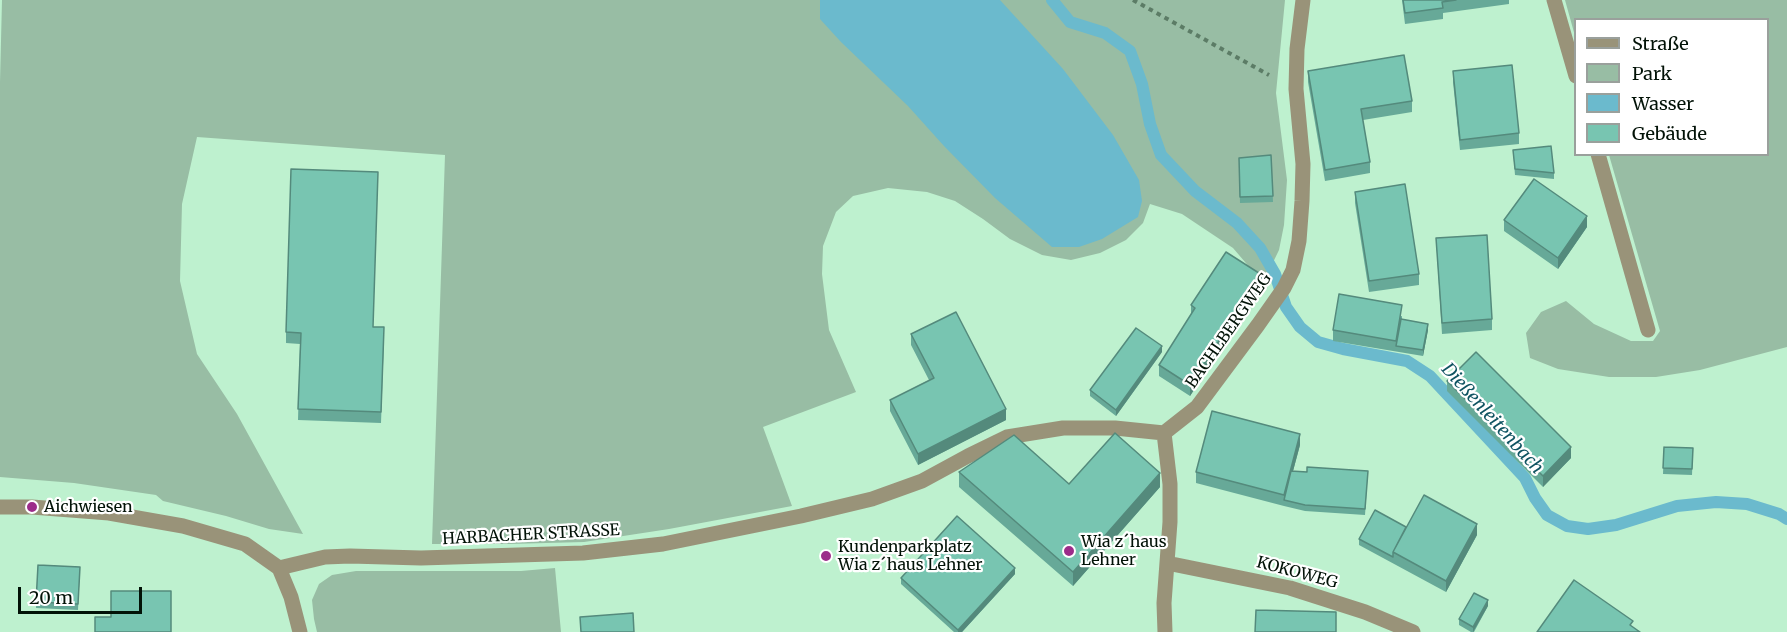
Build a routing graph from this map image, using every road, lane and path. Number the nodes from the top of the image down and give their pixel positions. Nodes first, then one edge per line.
1 (1133, 0) edge
2 (1303, 0) edge
3 (1554, 0) edge
4 (1236, 57) dead end
5 (1574, 71) edge
6 (1599, 156) edge
7 (1648, 330) dead end
8 (1164, 434) junction
9 (0, 507) edge
10 (1167, 563) junction
11 (279, 568) junction
12 (300, 632) edge
13 (1166, 632) edge
14 (1413, 632) edge

1 - 4 path
2 - 8 street, BACHLBERGWEG
3 - 5 street
6 - 7 street
8 - 10 street
8 - 11 street, HARBACHER STRASSE
9 - 11 street
10 - 13 street
10 - 14 street, KOKOWEG
11 - 12 street

